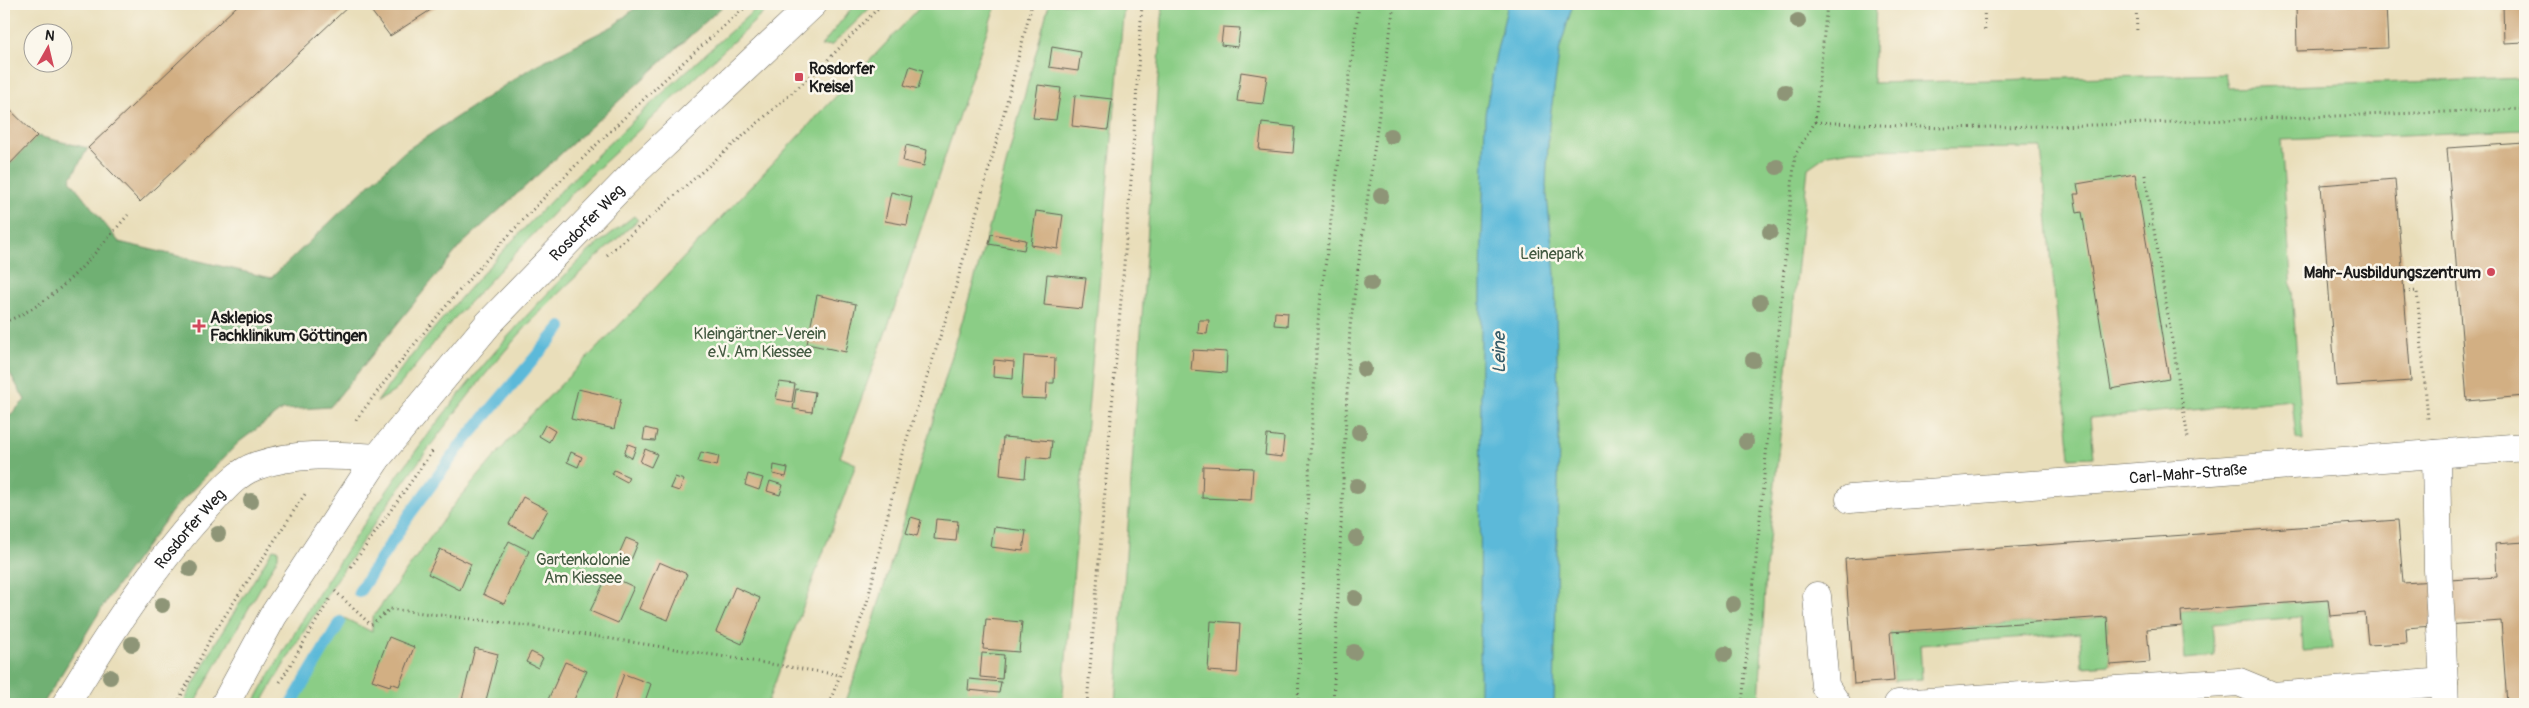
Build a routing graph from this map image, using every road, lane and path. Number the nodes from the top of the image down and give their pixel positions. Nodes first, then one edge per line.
1 (813, 4) edge
2 (882, 4) edge
3 (1032, 4) edge
4 (1142, 4) edge
5 (1359, 4) edge
6 (1394, 4) edge
7 (1826, 4) edge
8 (1984, 4) edge
9 (2136, 4) edge
10 (2137, 33) dead end
11 (1986, 34) dead end
12 (2525, 110) edge
13 (1815, 122) junction
14 (2145, 175) dead end
15 (128, 216) dead end
16 (2153, 225) junction
17 (2144, 226) dead end
18 (606, 256) dead end
19 (2404, 292) dead end
20 (4, 322) edge
21 (2170, 326) junction
22 (2160, 327) dead end
23 (437, 444) dead end
24 (2525, 447) edge
25 (2433, 454) junction
26 (377, 458) junction
27 (2194, 472) junction
28 (1850, 498) dead end
29 (346, 574) dead end
30 (340, 582) dead end
31 (335, 590) junction
32 (1817, 596) dead end
33 (840, 675) junction
34 (278, 687) dead end
35 (2444, 693) edge
36 (66, 704) edge
37 (224, 704) edge
38 (829, 704) edge
39 (1087, 704) edge
40 (1298, 704) edge
41 (1333, 704) edge
42 (1742, 704) edge
43 (1837, 704) edge
44 (1898, 704) edge

1 - 26 street, Rosdorfer Weg
2 - 18 path
3 - 33 path
4 - 39 path
5 - 40 path
6 - 41 path
7 - 13 path
8 - 11 path
9 - 10 path
12 - 13 path
13 - 42 path
14 - 16 path
15 - 20 path
16 - 17 path
16 - 21 path
19 - 25 path
21 - 22 path
21 - 27 path
23 - 29 path
24 - 25 street, Carl-Mahr-Straße
25 - 27 street, Carl-Mahr-Straße
25 - 35 street
26 - 36 street, Rosdorfer Weg
26 - 37 street, Rosdorfer Weg
27 - 28 street, Carl-Mahr-Straße
30 - 31 path
31 - 33 path
31 - 34 path
32 - 43 street
33 - 38 path
35 - 44 street

